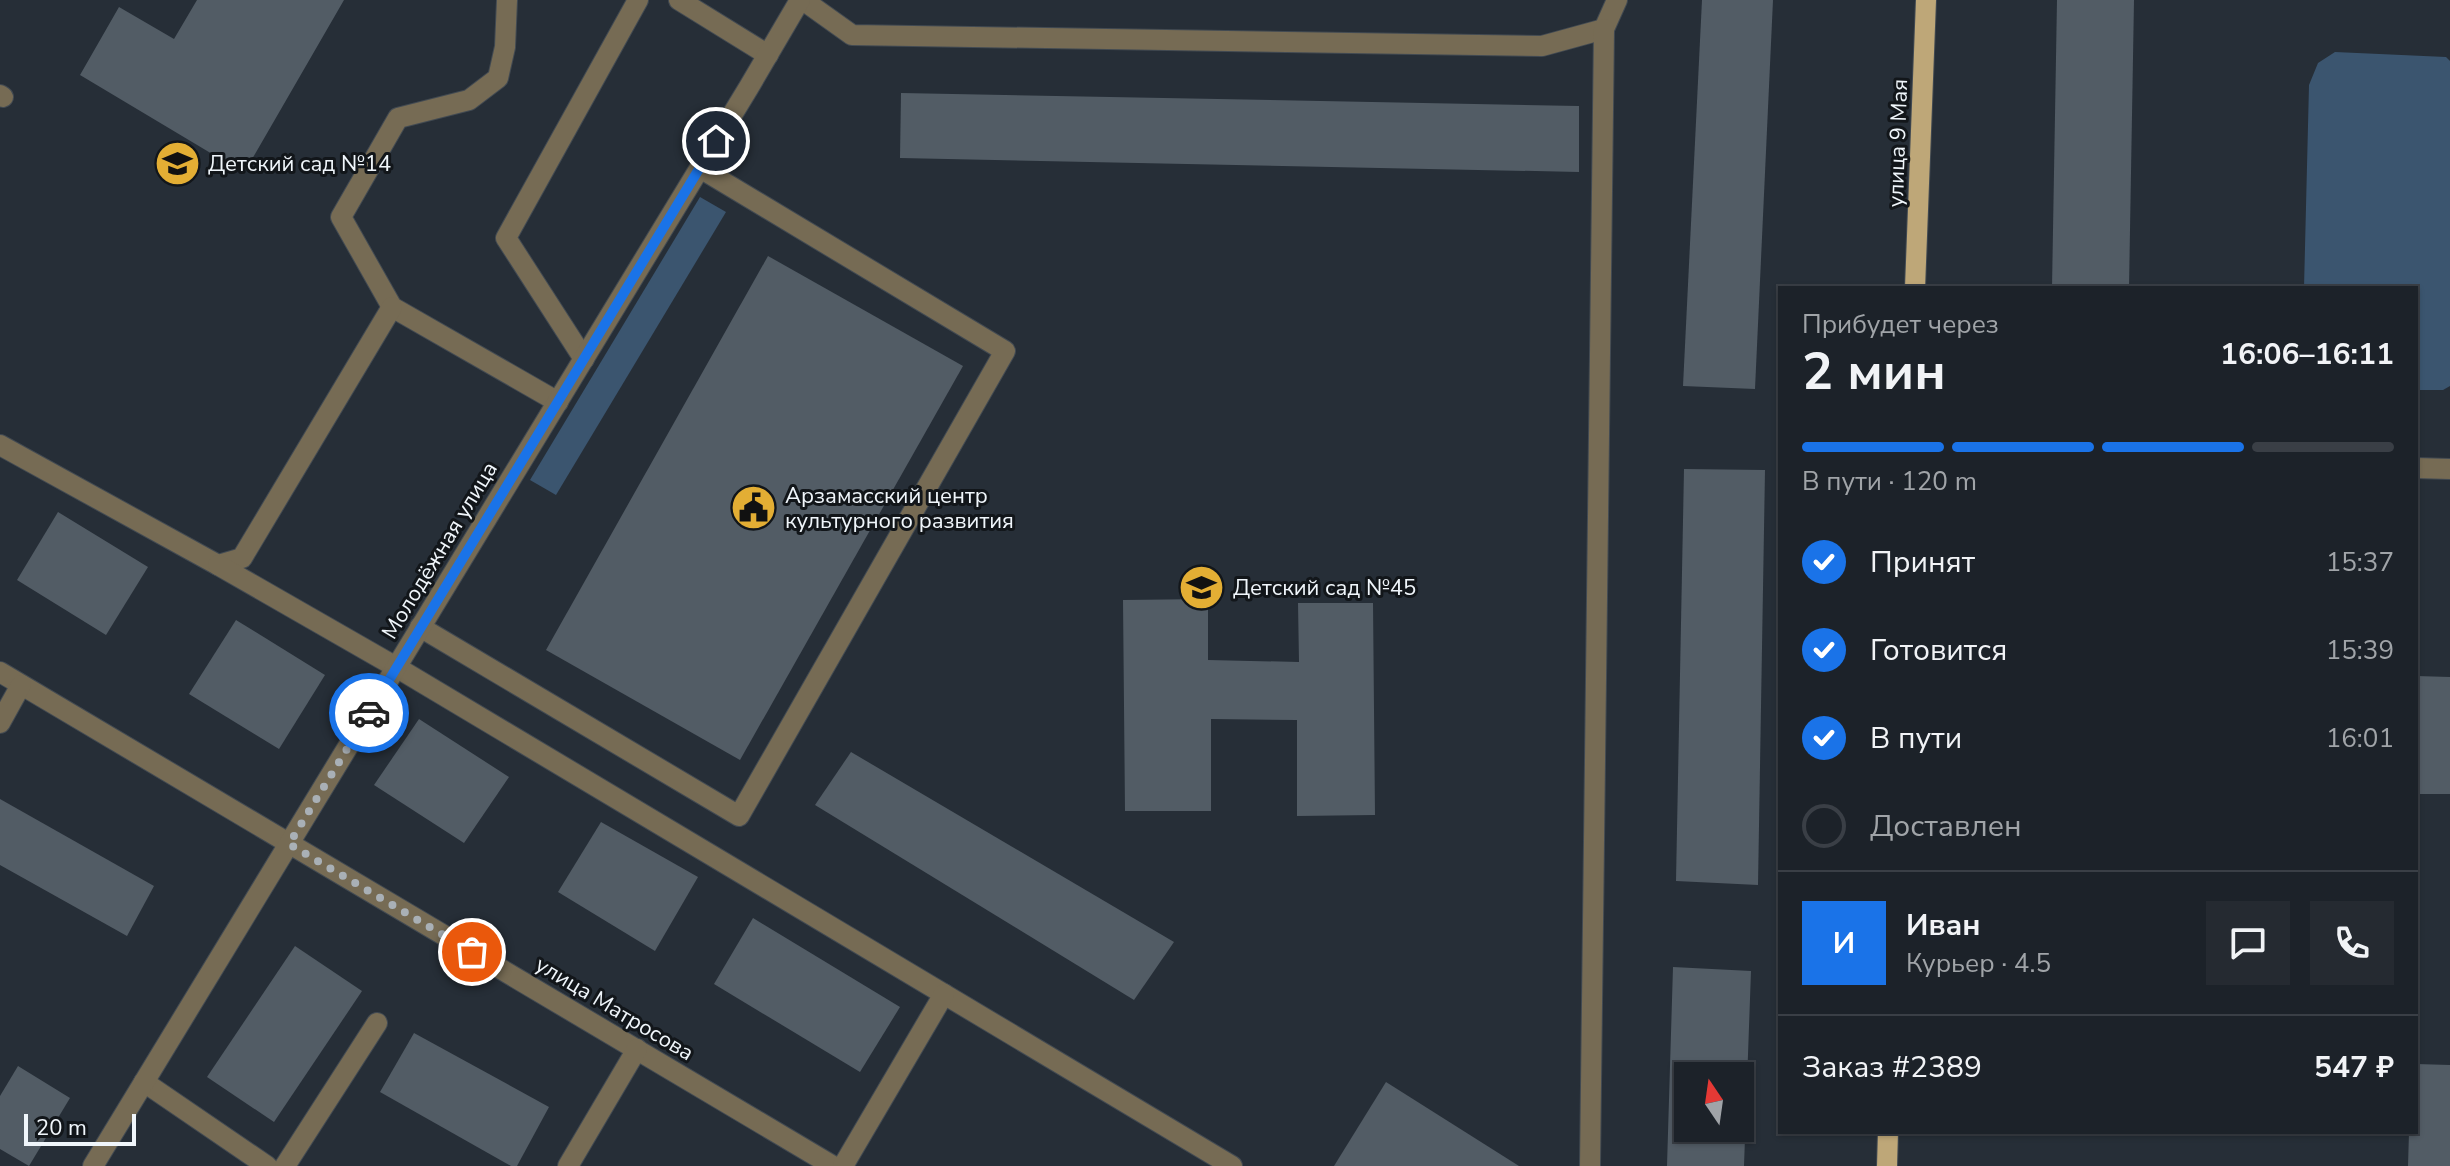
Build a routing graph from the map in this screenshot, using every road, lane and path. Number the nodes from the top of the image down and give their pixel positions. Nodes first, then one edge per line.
1 (507, 0) edge
2 (638, 0) edge
3 (679, 0) edge
4 (802, 0) edge
5 (1617, 0) edge
6 (1926, 0) edge
7 (1604, 29) junction
8 (768, 55) junction
9 (700, 168) junction
10 (1915, 286) edge
11 (392, 307) junction
12 (584, 359) junction
13 (558, 402) junction
14 (0, 445) edge
15 (2418, 468) edge
16 (2450, 469) edge
17 (218, 565) junction
18 (420, 627) junction
19 (396, 667) junction
20 (0, 672) edge
21 (21, 685) junction
22 (0, 723) edge
23 (289, 844) junction
24 (944, 994) junction
25 (377, 1023) dead end
26 (637, 1049) junction
27 (144, 1082) junction
28 (1888, 1134) edge
29 (93, 1166) edge
30 (267, 1166) edge
31 (285, 1166) edge
32 (568, 1166) edge
33 (833, 1166) edge
34 (843, 1166) edge
35 (1232, 1166) edge
36 (1590, 1166) edge
37 (1887, 1166) edge

1 - 11 street
2 - 12 street
3 - 8 street
4 - 7 street
4 - 8 street, Молодёжная улица
5 - 7 street
6 - 10 main road, улица 9 Мая
7 - 36 street
8 - 9 street, Молодёжная улица
9 - 12 street, Молодёжная улица
9 - 18 street
11 - 13 street
11 - 17 street
12 - 13 street, Молодёжная улица
13 - 18 street, Молодёжная улица
14 - 17 street
15 - 16 street
17 - 19 street
18 - 19 street, Молодёжная улица
19 - 23 street, Молодёжная улица
19 - 24 street
20 - 21 street, улица Матросова
21 - 22 street
21 - 23 street, улица Матросова
23 - 26 street, улица Матросова
23 - 27 street, Молодёжная улица
24 - 34 street
24 - 35 street
25 - 31 street
26 - 32 street
26 - 33 street, улица Матросова
27 - 29 street, Молодёжная улица
27 - 30 street
28 - 37 main road

